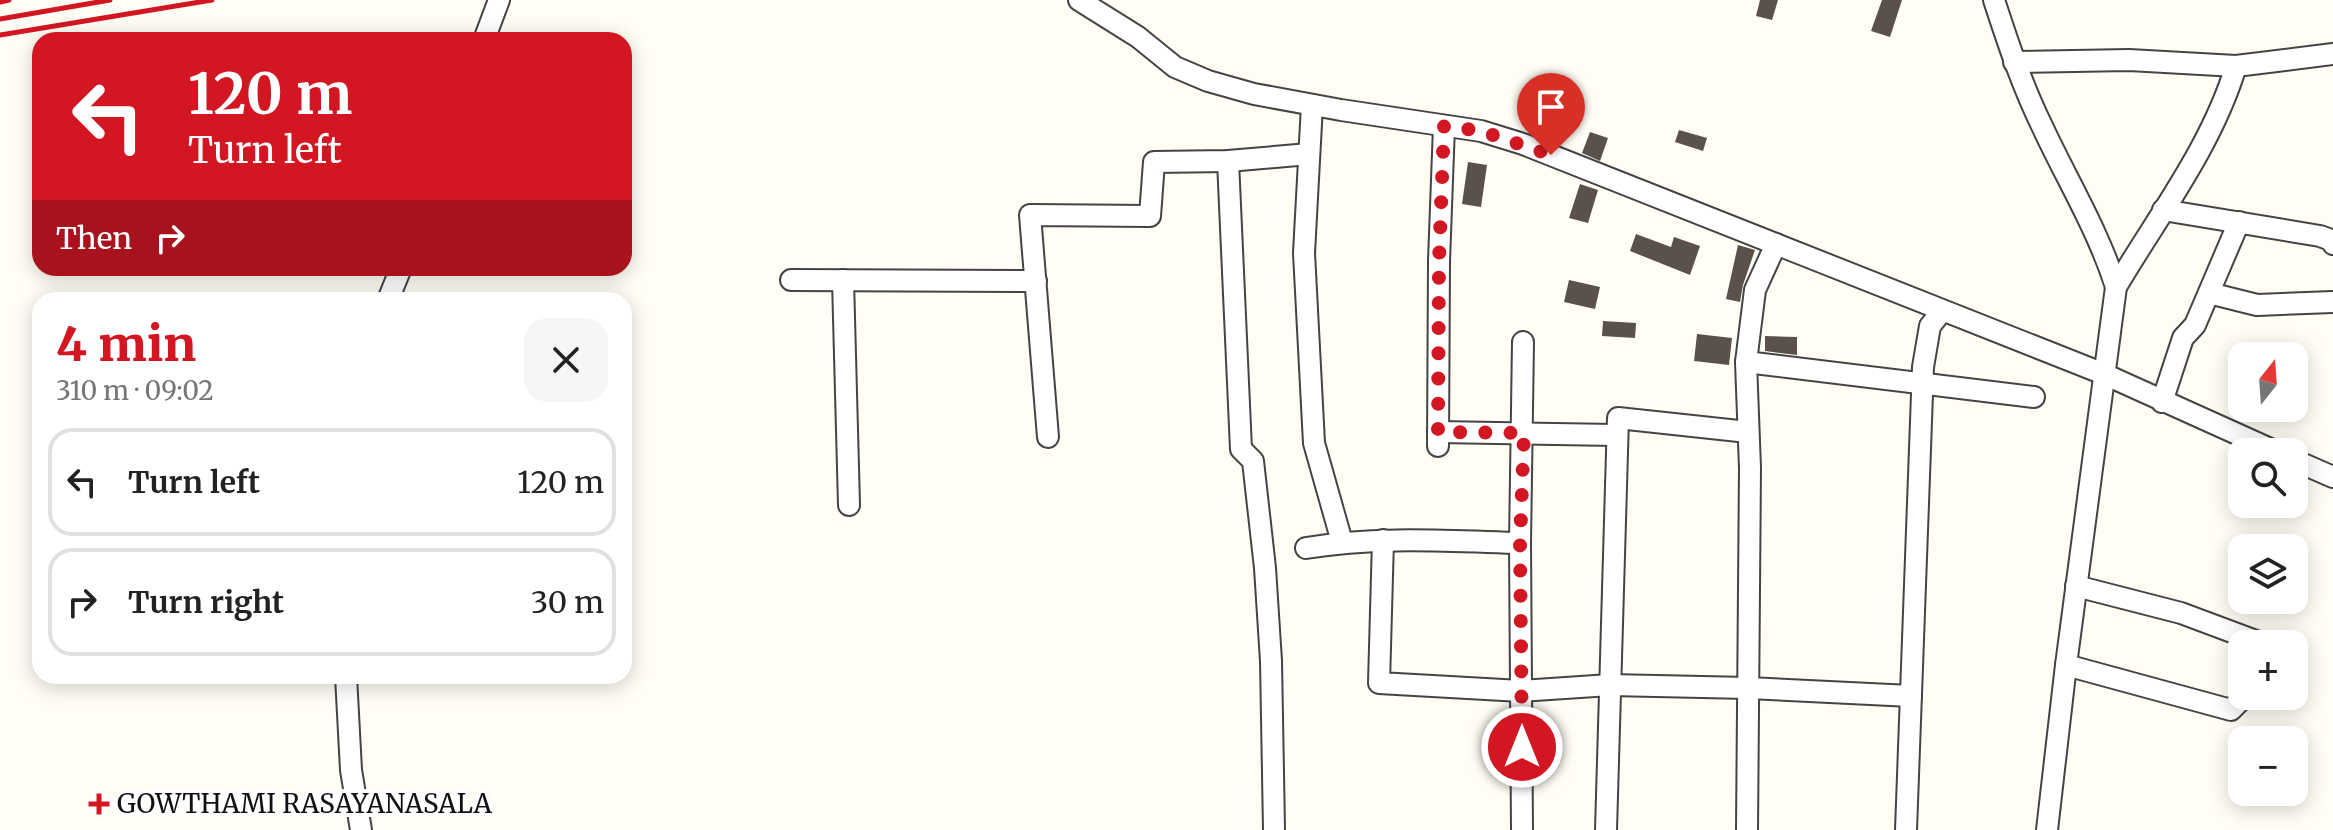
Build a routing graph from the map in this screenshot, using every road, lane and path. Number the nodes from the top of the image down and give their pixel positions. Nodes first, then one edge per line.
1 (499, 0) edge
2 (1079, 0) edge
3 (1994, 0) edge
4 (487, 32) edge
5 (2333, 54) edge
6 (2014, 62) junction
7 (2236, 66) junction
8 (1312, 105) junction
9 (1444, 126) junction
10 (1309, 154) junction
11 (1228, 161) junction
12 (2163, 210) junction
13 (2239, 222) junction
14 (1776, 244) junction
15 (2333, 244) edge
16 (791, 280) dead end
17 (843, 280) junction
18 (1036, 281) junction
19 (2116, 287) junction
20 (2209, 293) junction
21 (2333, 302) edge
22 (1942, 311) junction
23 (1523, 342) dead end
24 (1746, 362) junction
25 (2104, 374) junction
26 (1923, 383) junction
27 (2034, 397) dead end
28 (2162, 402) junction
29 (1748, 432) junction
30 (1524, 433) junction
31 (1616, 435) junction
32 (1048, 437) dead end
33 (2245, 438) edge
34 (2308, 466) edge
35 (2333, 477) edge
36 (849, 505) dead end
37 (1383, 540) junction
38 (1342, 542) junction
39 (1520, 543) junction
40 (1306, 548) dead end
41 (2076, 586) junction
42 (2228, 631) edge
43 (2066, 665) junction
44 (346, 684) edge
45 (1610, 685) junction
46 (1748, 688) junction
47 (1521, 691) junction
48 (1911, 696) junction
49 (2228, 709) edge
50 (361, 830) edge
51 (1274, 830) edge
52 (1522, 830) edge
53 (1606, 830) edge
54 (1747, 830) edge
55 (1906, 830) edge
56 (2047, 830) edge

1 - 4 street
2 - 8 street
3 - 6 street
5 - 7 street
6 - 7 street
6 - 19 street
7 - 12 street
8 - 9 street
8 - 10 street
9 - 14 street
9 - 30 street
10 - 11 street
10 - 38 street
11 - 18 street
11 - 51 street
12 - 13 street
12 - 19 street
13 - 15 street
13 - 20 street
14 - 22 street
14 - 24 street
16 - 17 street
17 - 18 street
17 - 36 street
18 - 32 street
19 - 25 street
20 - 21 street
20 - 28 street
22 - 25 street
22 - 26 street
23 - 30 street
24 - 26 street
24 - 29 street
25 - 28 street
25 - 41 street
26 - 27 street
26 - 48 street
28 - 33 street
29 - 31 street
29 - 46 street
30 - 31 street
30 - 39 street
31 - 45 street
34 - 35 street
37 - 38 street
37 - 39 street
37 - 47 street
38 - 40 street
39 - 47 street
41 - 42 street
41 - 43 street
43 - 49 street
43 - 56 street
44 - 50 street
45 - 46 street
45 - 47 street
45 - 53 street
46 - 48 street
46 - 54 street
47 - 52 street
48 - 55 street

